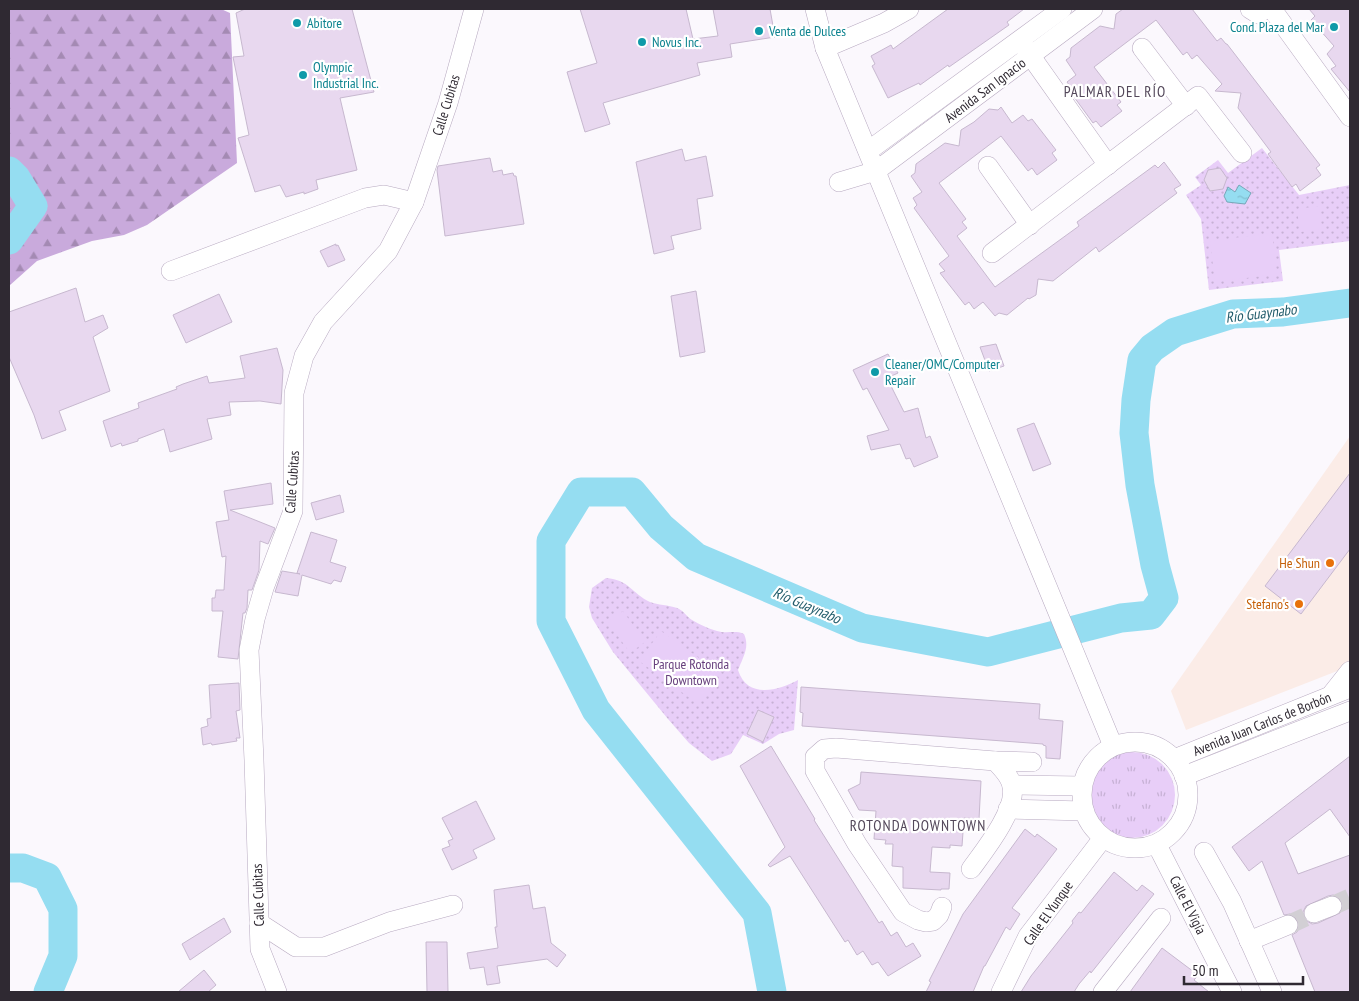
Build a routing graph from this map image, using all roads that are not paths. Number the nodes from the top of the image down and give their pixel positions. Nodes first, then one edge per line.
1 (474, 9) edge
2 (815, 9) edge
3 (909, 9) edge
4 (1062, 9) edge
5 (1093, 9) edge
6 (1250, 9) edge
7 (1265, 9) edge
8 (1272, 9) edge
9 (1019, 40) junction
10 (825, 48) junction
11 (1142, 48) dead end
12 (1030, 56) junction
13 (1186, 106) junction
14 (1350, 118) edge
15 (868, 151) junction
16 (1242, 153) dead end
17 (1108, 165) junction
18 (988, 166) dead end
19 (876, 170) junction
20 (839, 182) dead end
21 (414, 202) junction
22 (1030, 225) junction
23 (992, 253) dead end
24 (171, 271) dead end
25 (1350, 671) edge
26 (1350, 688) edge
27 (1330, 696) junction
28 (1350, 711) edge
29 (1113, 746) junction
30 (1174, 759) junction
31 (995, 761) junction
32 (1032, 762) dead end
33 (1184, 776) junction
34 (1011, 797) junction
35 (1082, 799) junction
36 (1103, 838) junction
37 (1157, 844) junction
38 (1204, 852) dead end
39 (971, 869) dead end
40 (454, 905) dead end
41 (942, 906) dead end
42 (1332, 906) tunnel mouth
43 (1314, 913) tunnel mouth
44 (1161, 918) dead end
45 (259, 923) junction
46 (1288, 925) tunnel mouth
47 (1249, 941) junction
48 (277, 992) edge
49 (1002, 992) edge
50 (1103, 992) edge
51 (1232, 992) edge
52 (1272, 992) edge

1 - 21 street, Calle Cubitas
2 - 10 street
3 - 10 street
4 - 9 street, Avenida San Ignacio
5 - 12 street, Avenida San Ignacio
6 - 7 street
8 - 14 street
9 - 12 street
9 - 15 street, Avenida San Ignacio
10 - 15 street
11 - 13 street
12 - 17 street
12 - 19 street, Avenida San Ignacio
13 - 16 street
13 - 17 street
15 - 19 street
17 - 22 street
18 - 22 street
19 - 20 street, Avenida San Ignacio
19 - 29 street
21 - 24 street
21 - 45 street, Calle Cubitas
22 - 23 street
25 - 27 street
26 - 27 street, Avenida Juan Carlos de Borbón
27 - 30 street, Avenida Juan Carlos de Borbón
28 - 33 street, Avenida Juan Carlos de Borbón
29 - 30 street
29 - 35 street
30 - 33 street
31 - 32 street
31 - 34 street
31 - 41 street
33 - 37 street
34 - 35 street
34 - 39 street
35 - 36 street
36 - 37 street
36 - 49 street, Calle El Yunque
37 - 51 street, Calle El Vigía
38 - 47 street
40 - 45 street
42 - 43 street
44 - 50 street
45 - 48 street, Calle Cubitas
46 - 47 street
47 - 52 street

